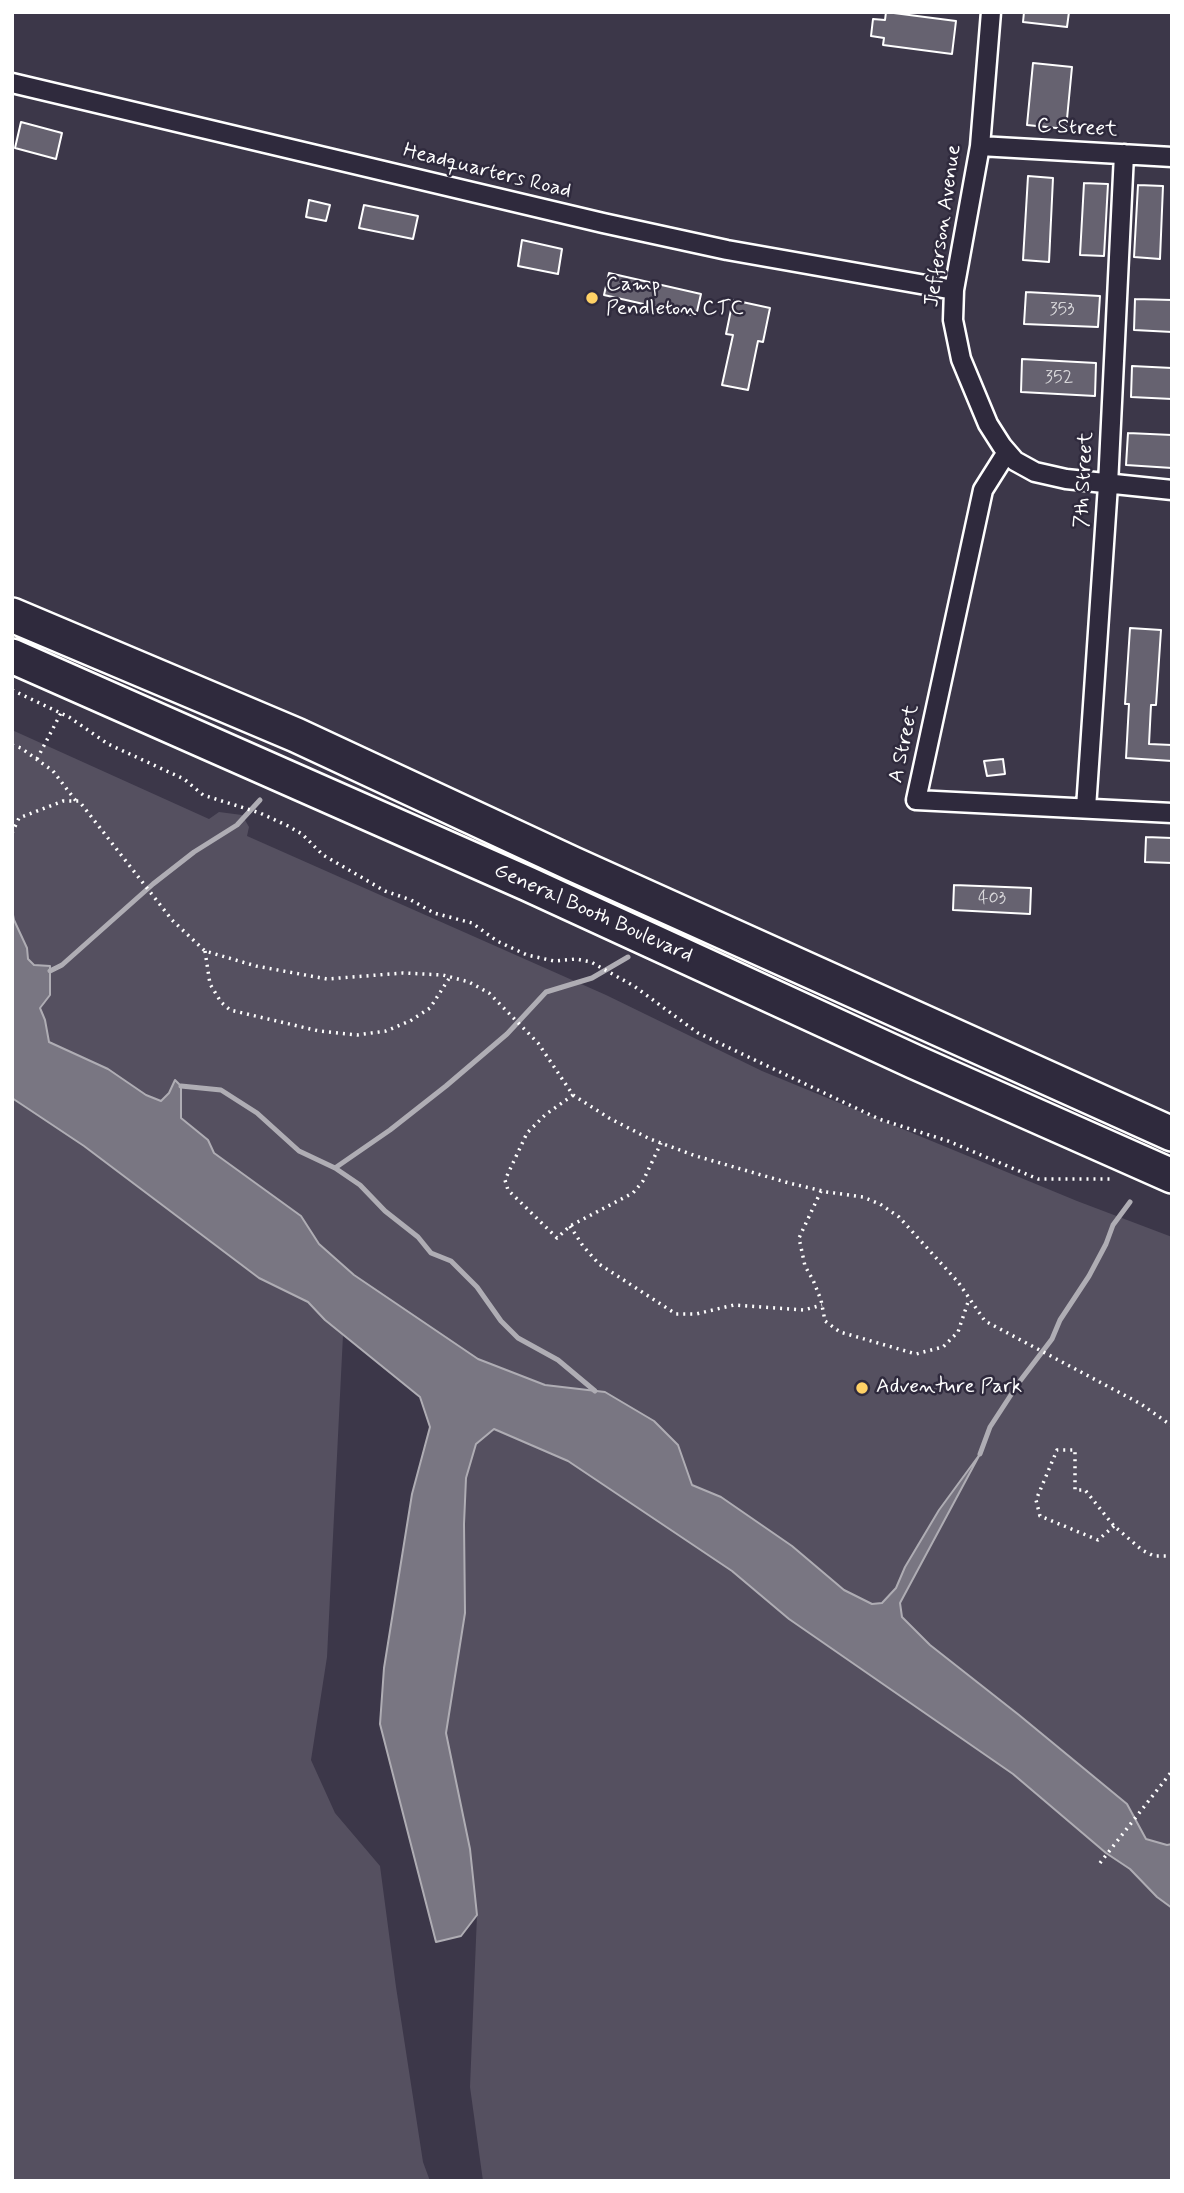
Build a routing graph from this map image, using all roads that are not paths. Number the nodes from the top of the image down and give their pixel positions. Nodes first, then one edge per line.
1 (991, 12) edge
2 (12, 83) edge
3 (980, 146) junction
4 (1124, 154) junction
5 (1172, 157) edge
6 (954, 290) junction
7 (1007, 452) junction
8 (1108, 485) junction
9 (1172, 490) edge
10 (12, 615) edge
11 (12, 656) edge
12 (1086, 808) junction
13 (1172, 813) edge
14 (1172, 1133) edge
15 (1172, 1176) edge

1 - 3 street, Jefferson Avenue
2 - 6 street, Headquarters Road
3 - 4 street, C Street
3 - 6 street, Jefferson Avenue
4 - 5 street, C Street
4 - 8 street, 7th Street
6 - 7 street, Jefferson Avenue
7 - 8 street, Jefferson Avenue
7 - 12 street, A Street
8 - 9 street, Jefferson Avenue
8 - 12 street, 7th Street
10 - 14 highway, General Booth Boulevard
11 - 15 highway, General Booth Boulevard
12 - 13 street, A Street

